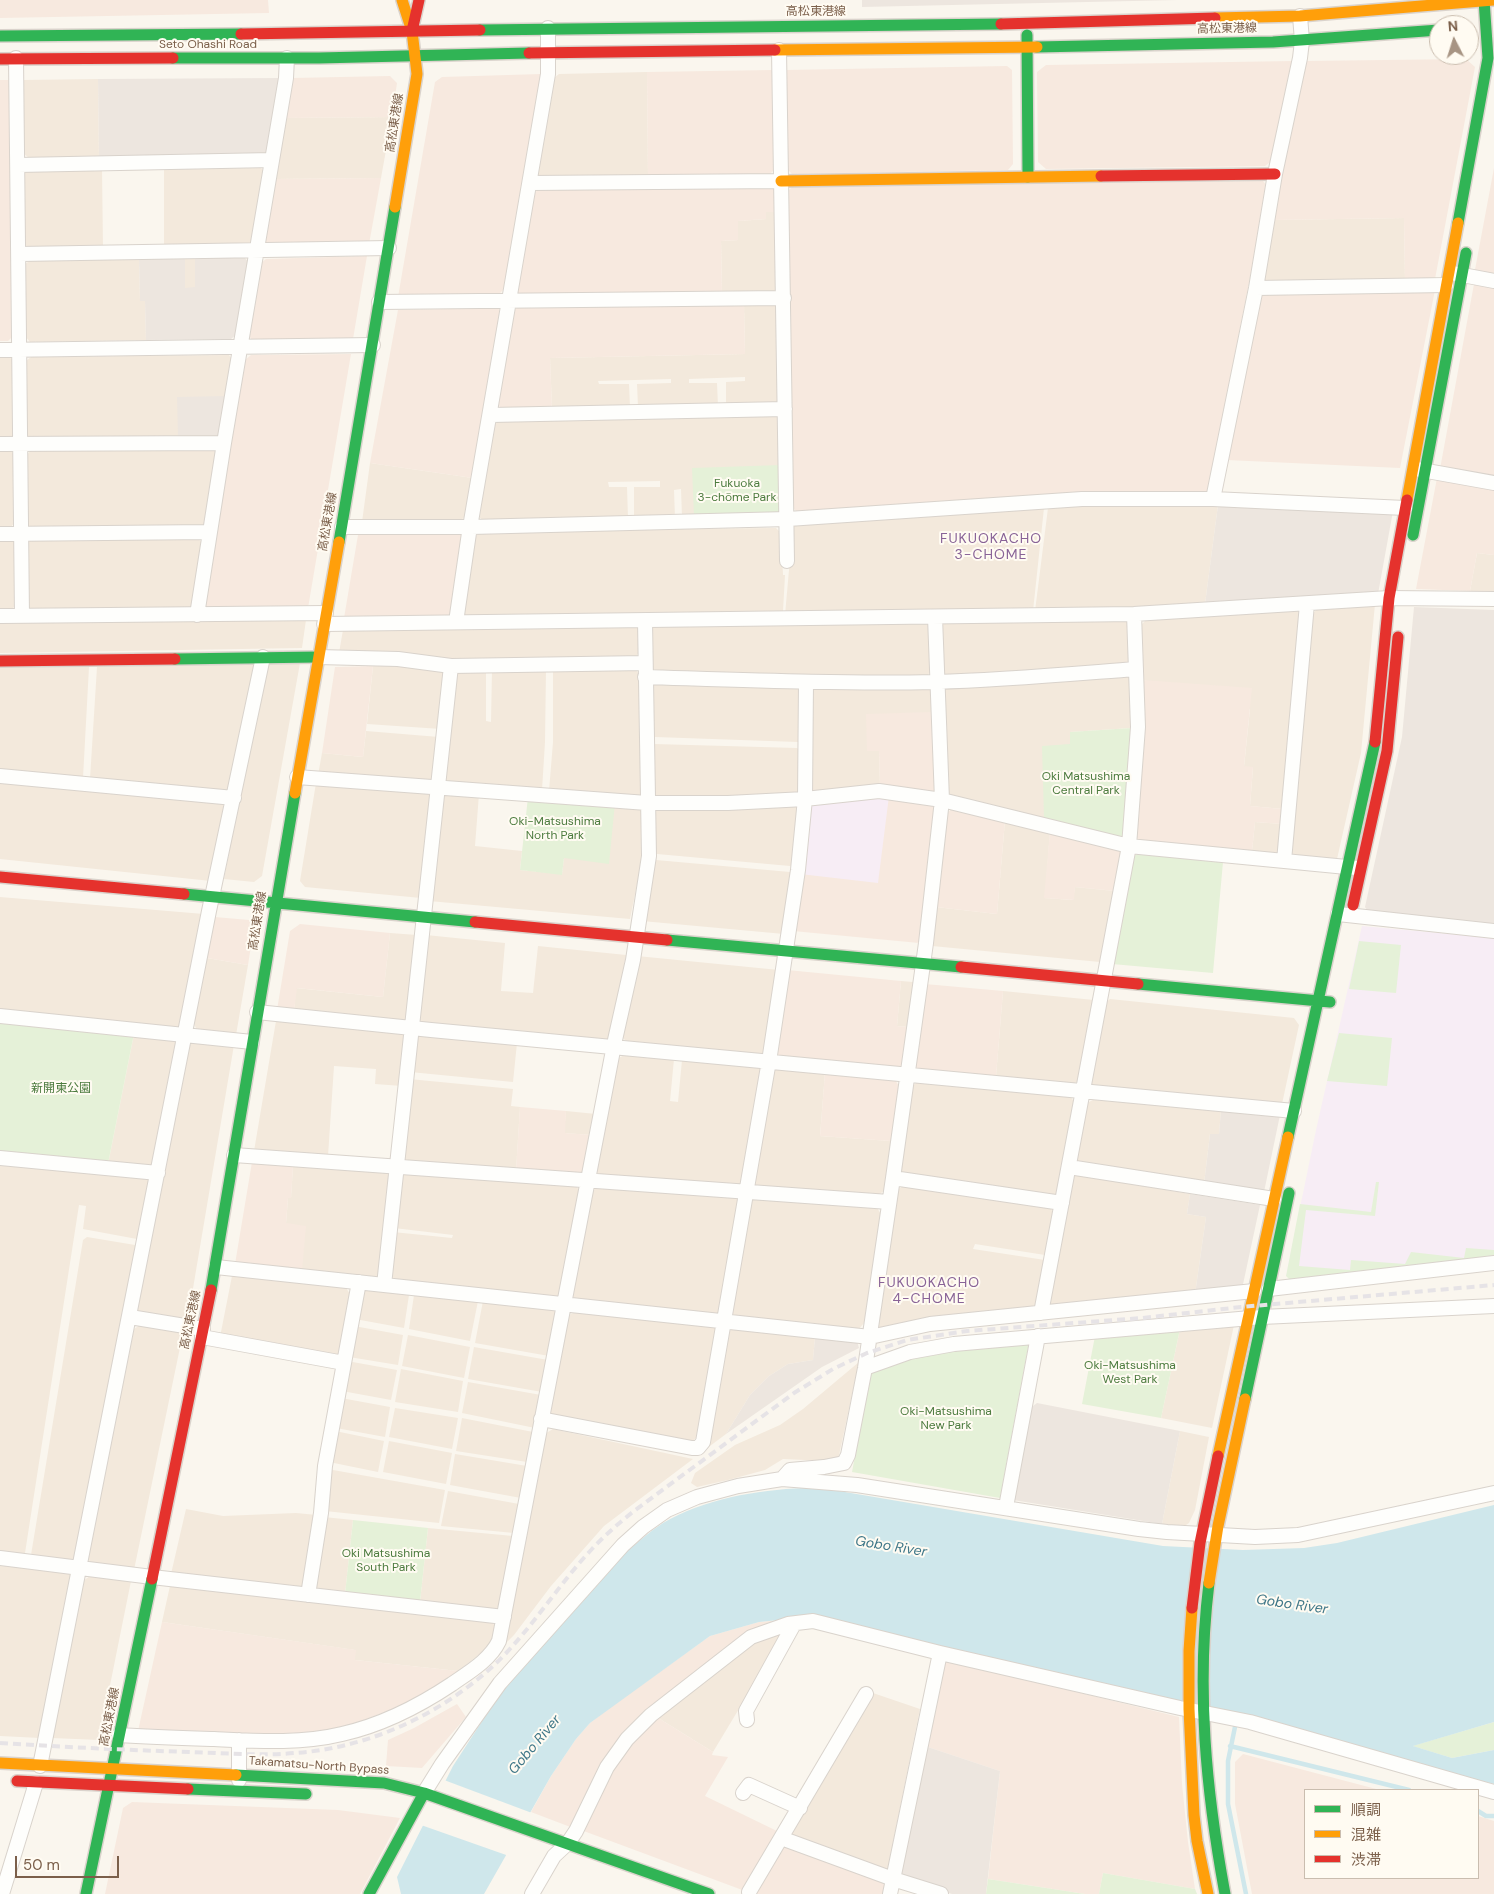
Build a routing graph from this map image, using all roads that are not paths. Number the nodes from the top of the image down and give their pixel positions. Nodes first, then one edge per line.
1 (402, 0) edge
2 (419, 0) edge
3 (1487, 0) edge
4 (1300, 16) junction
5 (1026, 24) junction
6 (1486, 25) edge
7 (548, 28) junction
8 (412, 31) junction
9 (1429, 31) edge
10 (0, 36) edge
11 (1302, 41) junction
12 (1027, 47) junction
13 (780, 50) junction
14 (549, 53) junction
15 (416, 57) junction
16 (16, 58) junction
17 (287, 58) junction
18 (0, 59) edge
19 (272, 160) junction
20 (18, 165) junction
21 (1275, 174) junction
22 (1028, 177) junction
23 (781, 181) junction
24 (530, 183) junction
25 (1469, 238) dead end
26 (389, 248) junction
27 (257, 251) junction
28 (19, 254) junction
29 (1452, 278) junction
30 (1494, 281) edge
31 (1256, 288) junction
32 (784, 298) junction
33 (510, 301) junction
34 (379, 302) junction
35 (373, 345) junction
36 (241, 347) junction
37 (0, 350) edge
38 (19, 350) junction
39 (785, 409) junction
40 (491, 415) junction
41 (224, 442) junction
42 (0, 444) edge
43 (20, 444) junction
44 (1419, 470) junction
45 (1494, 483) edge
46 (1213, 499) junction
47 (1405, 508) junction
48 (788, 519) junction
49 (342, 527) junction
50 (471, 527) junction
51 (210, 532) junction
52 (0, 534) edge
53 (21, 534) junction
54 (1411, 549) dead end
55 (787, 561) dead end
56 (1399, 597) junction
57 (1494, 599) edge
58 (1308, 604) junction
59 (1134, 614) junction
60 (198, 615) junction
61 (0, 616) edge
62 (22, 616) junction
63 (935, 617) junction
64 (325, 619) junction
65 (645, 621) junction
66 (456, 622) junction
67 (1399, 623) dead end
68 (263, 657) junction
69 (318, 657) junction
70 (0, 660) edge
71 (451, 666) junction
72 (1136, 669) junction
73 (645, 670) junction
74 (806, 682) junction
75 (937, 682) junction
76 (0, 776) edge
77 (297, 777) junction
78 (437, 788) junction
79 (234, 798) junction
80 (805, 799) junction
81 (942, 800) junction
82 (647, 803) junction
83 (1129, 846) junction
84 (1284, 861) junction
85 (1354, 867) junction
86 (0, 876) edge
87 (212, 898) junction
88 (275, 902) junction
89 (423, 918) junction
90 (1346, 918) junction
91 (1494, 931) edge
92 (636, 937) junction
93 (786, 950) junction
94 (924, 963) junction
95 (1104, 981) junction
96 (1327, 1002) junction
97 (257, 1012) junction
98 (0, 1016) edge
99 (412, 1028) junction
100 (185, 1034) junction
101 (252, 1042) junction
102 (614, 1048) junction
103 (768, 1062) junction
104 (908, 1075) junction
105 (1083, 1091) junction
106 (1294, 1111) junction
107 (234, 1155) junction
108 (0, 1158) edge
109 (396, 1167) junction
110 (1069, 1167) junction
111 (158, 1174) junction
112 (893, 1178) junction
113 (1292, 1178) dead end
114 (589, 1181) junction
115 (746, 1192) junction
116 (1274, 1199) junction
117 (889, 1202) junction
118 (1062, 1203) junction
119 (1494, 1263) edge
120 (216, 1266) junction
121 (359, 1282) junction
122 (384, 1285) junction
123 (1269, 1289) junction
124 (1254, 1291) junction
125 (565, 1304) junction
126 (1494, 1306) edge
127 (1041, 1313) junction
128 (130, 1317) junction
129 (1262, 1317) junction
130 (1248, 1318) junction
131 (723, 1322) junction
132 (202, 1333) junction
133 (1038, 1336) junction
134 (870, 1337) junction
135 (344, 1363) junction
136 (865, 1368) junction
137 (541, 1419) junction
138 (782, 1479) junction
139 (1494, 1492) edge
140 (1006, 1507) junction
141 (1200, 1539) junction
142 (1216, 1540) junction
143 (0, 1558) edge
144 (80, 1568) junction
145 (152, 1577) junction
146 (308, 1595) junction
147 (504, 1617) junction
148 (794, 1624) junction
149 (940, 1652) junction
150 (866, 1694) dead end
151 (1196, 1709) junction
152 (747, 1720) dead end
153 (120, 1735) junction
154 (239, 1740) junction
155 (0, 1763) edge
156 (40, 1766) junction
157 (113, 1769) junction
158 (239, 1774) junction
159 (8, 1781) dead end
160 (36, 1783) junction
161 (109, 1787) junction
162 (238, 1792) junction
163 (1494, 1792) edge
164 (318, 1794) dead end
165 (743, 1794) dead end
166 (430, 1795) junction
167 (402, 1802) dead end
168 (422, 1808) junction
169 (800, 1808) junction
170 (781, 1838) junction
171 (568, 1843) junction
172 (893, 1879) junction
173 (749, 1892) dead end
174 (2, 1894) edge
175 (86, 1894) edge
176 (369, 1894) edge
177 (532, 1894) edge
178 (709, 1894) edge
179 (890, 1894) edge
180 (940, 1894) edge
181 (1208, 1894) edge
182 (1225, 1894) edge

1 - 8 main road
2 - 8 main road
3 - 4 main road, 高松東港線
3 - 6 main road
4 - 5 main road, 高松東港線
4 - 11 street
5 - 7 main road, 高松東港線
5 - 12 main road
6 - 29 main road
7 - 8 main road, 高松東港線
7 - 14 street
8 - 10 main road
8 - 15 main road, 高松東港線
9 - 11 main road, 高松東港線
11 - 12 main road, 高松東港線
11 - 21 street
12 - 13 main road, 高松東港線
12 - 22 main road
13 - 14 main road, 高松東港線
13 - 23 street
14 - 15 main road, 高松東港線
14 - 24 street
15 - 17 main road, Seto Ohashi Road
15 - 26 main road, 高松東港線
16 - 17 main road, Seto Ohashi Road
16 - 18 main road, Seto Ohashi Road
16 - 20 street
17 - 19 street
19 - 20 street
19 - 27 street
20 - 28 street
21 - 22 main road
21 - 31 street
22 - 23 main road
23 - 24 street
23 - 32 street
24 - 33 street
25 - 29 main road
26 - 27 street
26 - 34 main road, 高松東港線
27 - 28 street
27 - 36 street
28 - 38 street
29 - 30 street
29 - 31 street
29 - 44 main road
29 - 44 main road
31 - 46 street
32 - 33 street
32 - 39 street
33 - 34 street
33 - 40 street
34 - 35 main road, 高松東港線
35 - 36 street
35 - 49 main road, 高松東港線
36 - 38 street
36 - 41 street
37 - 38 street
38 - 43 street
39 - 40 street
39 - 48 street
40 - 50 street
41 - 43 street
41 - 51 street
42 - 43 street
43 - 53 street
44 - 45 street
44 - 47 main road
44 - 54 main road
46 - 47 street
46 - 48 street
47 - 56 main road
48 - 50 street
48 - 55 street
49 - 50 street
49 - 64 main road, 高松東港線
50 - 66 street
51 - 53 street
51 - 60 street
52 - 53 street
53 - 62 street
56 - 57 street
56 - 58 street
56 - 85 main road
58 - 59 street
58 - 84 street
59 - 63 street
59 - 72 street
60 - 62 street
60 - 64 street
61 - 62 street
63 - 65 street
63 - 75 street
64 - 66 street
64 - 69 main road, 高松東港線
65 - 66 street
65 - 73 street
67 - 85 main road
68 - 69 main road
68 - 70 main road
68 - 79 street
69 - 71 street
69 - 77 main road, 高松東港線
71 - 73 street
71 - 78 street
72 - 75 street
72 - 83 street
73 - 74 street
73 - 82 street
74 - 75 street
74 - 80 street
75 - 81 street
76 - 79 street
77 - 78 street
77 - 88 main road, 高松東港線
78 - 82 street
78 - 89 street
79 - 87 street
80 - 81 street
80 - 82 street
80 - 93 street
81 - 83 street
81 - 94 street
82 - 92 street
83 - 84 street
83 - 95 street
84 - 85 street
85 - 90 main road
86 - 87 main road
87 - 88 main road
87 - 100 street
88 - 89 main road
88 - 97 main road, 高松東港線
89 - 92 main road
89 - 99 street
90 - 91 street
90 - 96 main road
92 - 93 main road
92 - 102 street
93 - 94 main road
93 - 103 street
94 - 95 main road
94 - 104 street
95 - 96 main road
95 - 105 street
96 - 106 main road
97 - 99 street
97 - 101 main road, 高松東港線
98 - 100 street
99 - 102 street
99 - 109 street
100 - 101 street
100 - 111 street
101 - 107 main road, 高松東港線
102 - 103 street
102 - 114 street
103 - 104 street
103 - 115 street
104 - 105 street
104 - 112 street
105 - 106 street
105 - 110 street
106 - 116 main road
107 - 109 street
107 - 120 main road, 高松東港線
108 - 111 street
109 - 114 street
109 - 122 street
110 - 116 street
110 - 118 street
111 - 128 street
112 - 117 street
112 - 118 street
113 - 123 main road
114 - 115 street
114 - 125 street
115 - 117 street
115 - 131 street
116 - 124 main road
117 - 134 street
118 - 127 street
119 - 123 street
120 - 121 street
120 - 132 main road, 高松東港線
121 - 122 street
121 - 135 street
122 - 125 street
123 - 129 main road
124 - 127 street
124 - 130 main road
125 - 131 street
125 - 137 street
126 - 129 street
127 - 134 street
128 - 132 street
128 - 144 street
129 - 130 street
129 - 142 main road
130 - 133 street
130 - 141 main road
131 - 134 street
131 - 137 street
132 - 135 street
132 - 145 main road, 高松東港線
133 - 136 street
133 - 140 street
134 - 136 street
135 - 146 street
136 - 138 street
137 - 147 street
138 - 140 street
138 - 166 street
139 - 142 street
140 - 141 street
141 - 142 street
141 - 151 main road
142 - 151 main road
143 - 144 street
144 - 145 street
144 - 156 street
145 - 146 street
145 - 153 main road, 高松東港線
146 - 147 street
147 - 154 street
148 - 149 street
148 - 152 street
148 - 171 street
149 - 151 street
149 - 172 street
150 - 169 street
151 - 163 street
151 - 181 main road
151 - 182 main road
153 - 154 street
153 - 157 main road, 高松東港線
154 - 158 street
155 - 156 main road, Takamatsu-North Bypass
156 - 157 main road, Takamatsu-North Bypass
157 - 158 main road, Takamatsu-North Bypass
157 - 161 main road, 高松東港線
158 - 162 street
158 - 166 main road, Takamatsu-North Bypass
159 - 160 main road
160 - 161 main road
160 - 174 street
161 - 162 main road
161 - 175 main road, 高松東港線
162 - 164 main road
165 - 169 street
166 - 168 main road
166 - 171 main road, Takamatsu-North Bypass
167 - 168 main road
168 - 176 main road
169 - 170 street
170 - 172 street
170 - 173 street
171 - 177 street
171 - 178 main road, Takamatsu-North Bypass
172 - 179 street
172 - 180 street

